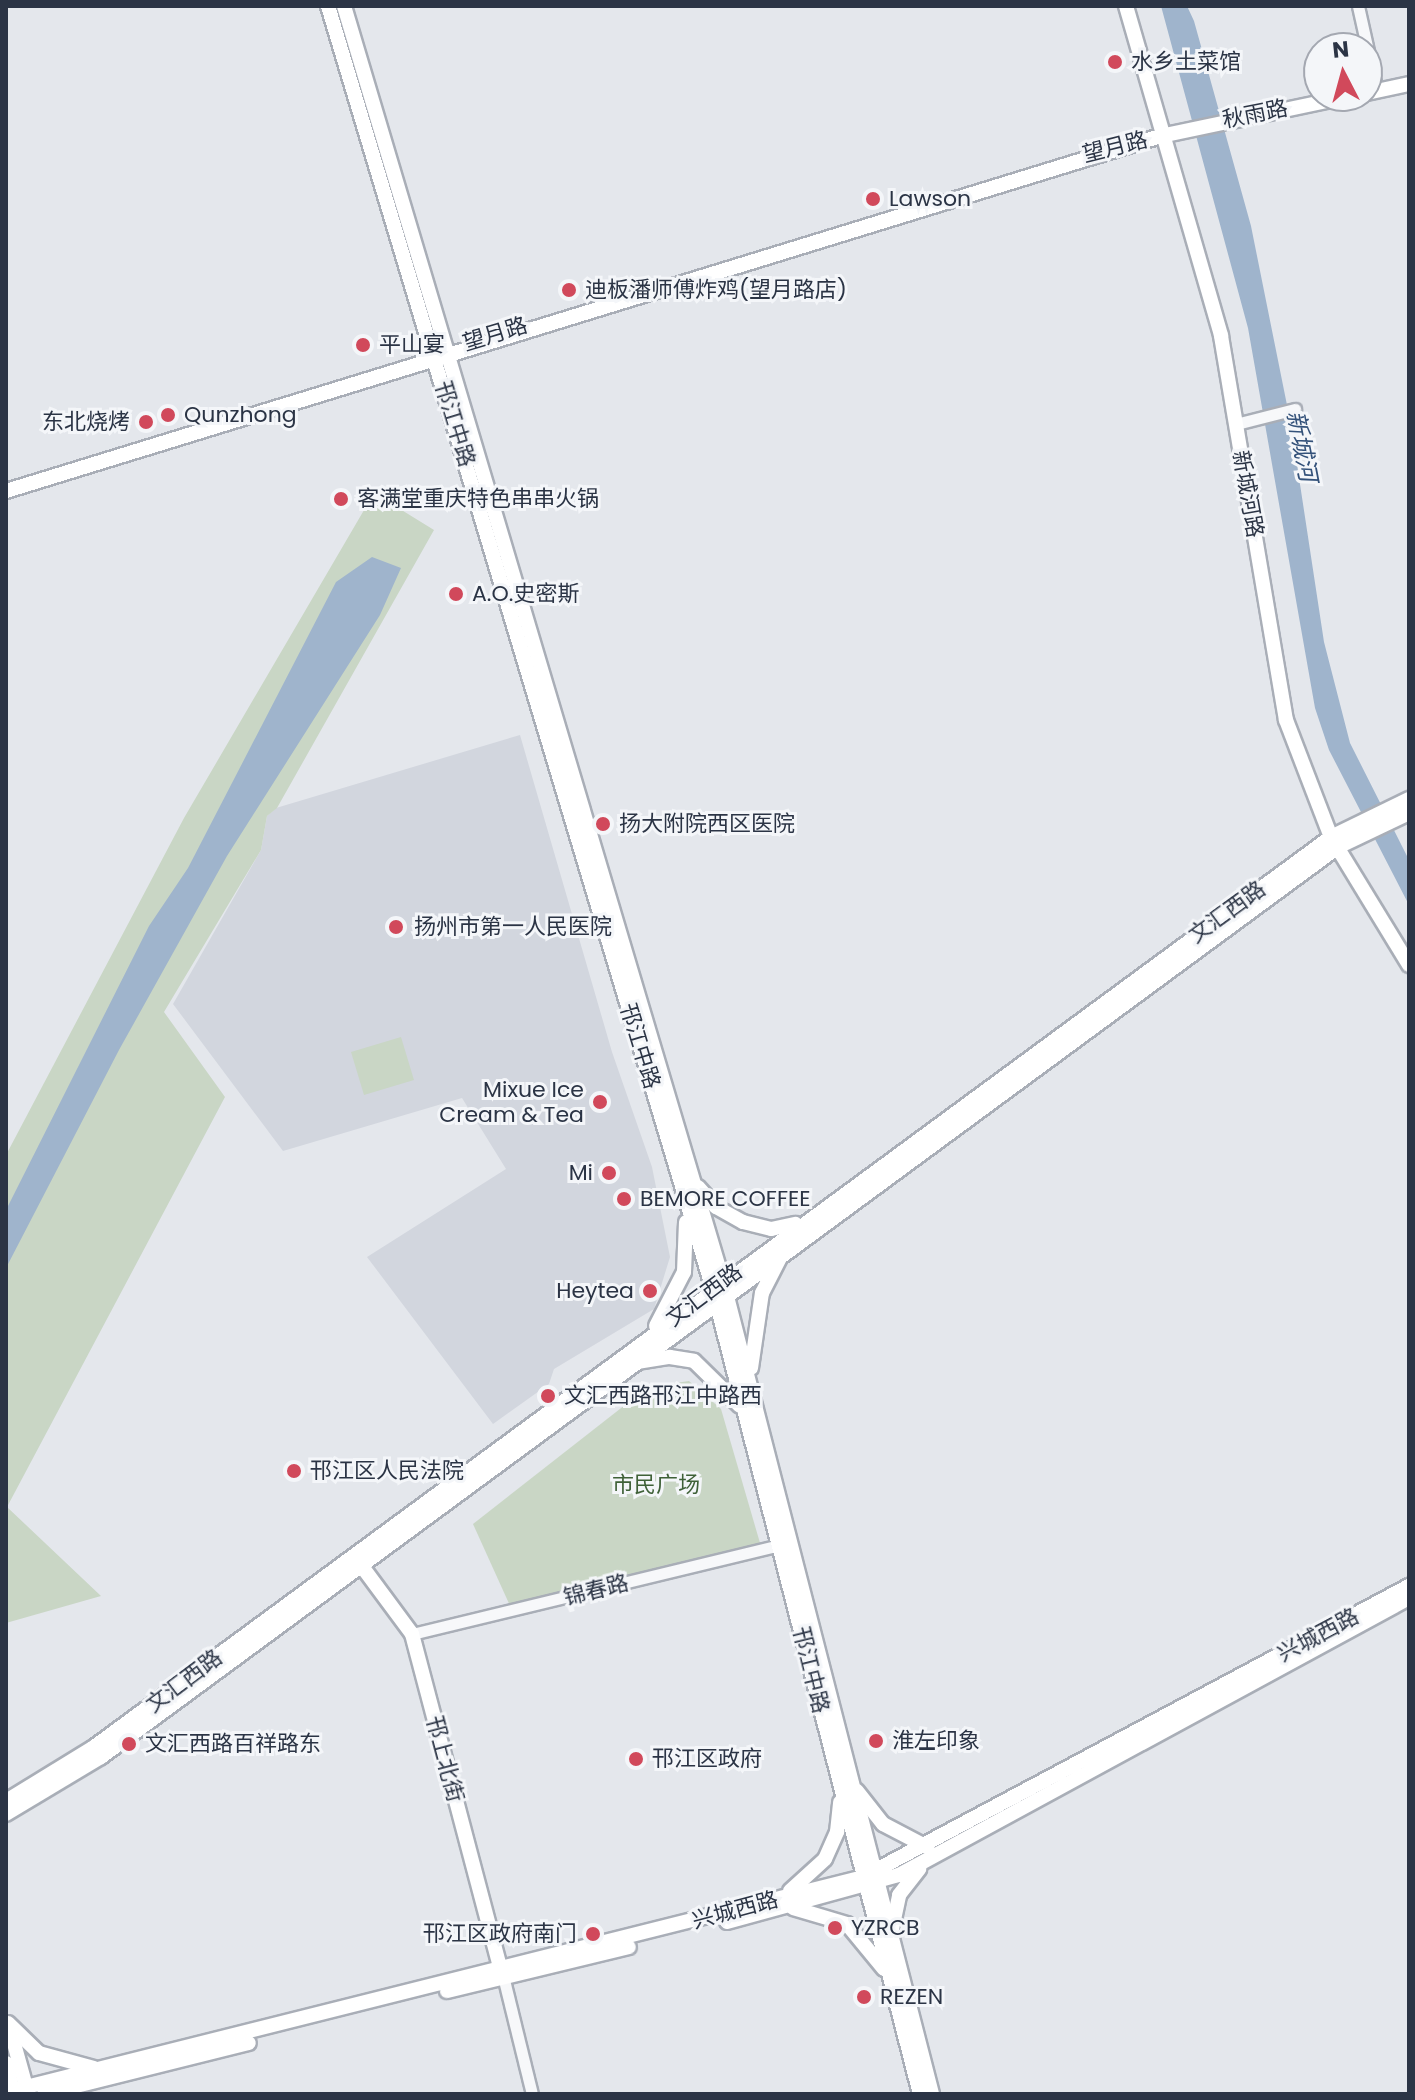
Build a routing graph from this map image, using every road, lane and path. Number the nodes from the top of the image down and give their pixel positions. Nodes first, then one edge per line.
1 (328, 6) edge
2 (344, 6) edge
3 (1126, 6) edge
4 (1358, 6) edge
5 (1362, 32) edge
6 (1409, 84) edge
7 (1383, 90) edge
8 (1303, 105) edge
9 (1161, 136) junction
10 (450, 352) junction
11 (435, 356) junction
12 (1295, 409) dead end
13 (1236, 424) junction
14 (6, 483) edge
15 (6, 491) edge
16 (1409, 799) edge
17 (1400, 813) edge
18 (1334, 842) junction
19 (1409, 965) edge
20 (688, 1186) junction
21 (803, 1222) junction
22 (783, 1252) junction
23 (719, 1291) junction
24 (650, 1335) junction
25 (633, 1363) junction
26 (749, 1380) junction
27 (744, 1411) junction
28 (780, 1545) junction
29 (357, 1560) junction
30 (1409, 1586) edge
31 (1409, 1598) edge
32 (412, 1634) junction
33 (847, 1787) junction
34 (14, 1792) edge
35 (9, 1811) edge
36 (928, 1852) junction
37 (871, 1880) junction
38 (781, 1903) junction
39 (891, 1933) junction
40 (502, 1974) junction
41 (890, 1977) junction
42 (7, 2020) edge
43 (6, 2063) edge
44 (102, 2069) junction
45 (93, 2082) junction
46 (17, 2092) edge
47 (44, 2094) edge
48 (76, 2094) edge
49 (532, 2094) edge
50 (920, 2094) edge
51 (932, 2094) edge

1 - 11 main road, 邗江中路
2 - 10 main road, 邗江中路
3 - 9 main road, 新城河路
4 - 5 street
6 - 7 main road
8 - 9 main road, 秋雨路
9 - 10 main road, 望月路
9 - 13 main road, 新城河路
10 - 11 main road, 望月路
10 - 20 main road, 邗江中路
11 - 14 main road, 望月路
11 - 15 main road, 望月路
11 - 20 main road, 邗江中路
12 - 13 street
13 - 18 main road, 新城河路
16 - 17 main road, 文汇西路
17 - 18 main road, 文汇西路
18 - 19 main road, 新城河路
18 - 21 main road, 文汇西路
18 - 22 main road, 文汇西路
20 - 21 main road
20 - 23 main road, 邗江中路
20 - 24 main road
21 - 23 main road, 文汇西路
22 - 23 main road, 文汇西路
22 - 26 main road
23 - 24 main road, 文汇西路
23 - 25 main road, 文汇西路
23 - 26 main road, 邗江中路
23 - 27 main road, 邗江中路
24 - 29 main road, 文汇西路
25 - 27 main road
25 - 29 main road, 文汇西路
26 - 33 main road, 邗江中路
27 - 28 main road, 邗江中路
28 - 32 street, 锦春路
28 - 33 main road, 邗江中路
29 - 32 main road, 邗上北街
29 - 34 main road, 文汇西路
29 - 35 main road, 文汇西路
30 - 36 main road, 兴城西路
31 - 36 main road, 兴城西路
32 - 40 main road, 邗上北街
33 - 36 main road
33 - 37 main road, 邗江中路
33 - 38 main road
34 - 35 main road, 文汇西路
36 - 37 main road, 兴城西路
36 - 39 main road
37 - 38 main road, 兴城西路
37 - 39 main road, 邗江中路
37 - 41 main road, 邗江中路
38 - 40 main road, 兴城西路
38 - 41 main road
39 - 51 main road, 邗江中路
40 - 44 main road, 兴城西路
40 - 45 main road, 兴城西路
40 - 49 street
41 - 50 main road, 邗江中路
42 - 44 main road
42 - 46 main road
43 - 46 main road
44 - 46 main road, 兴城西路
45 - 47 main road, 兴城西路
45 - 48 main road

